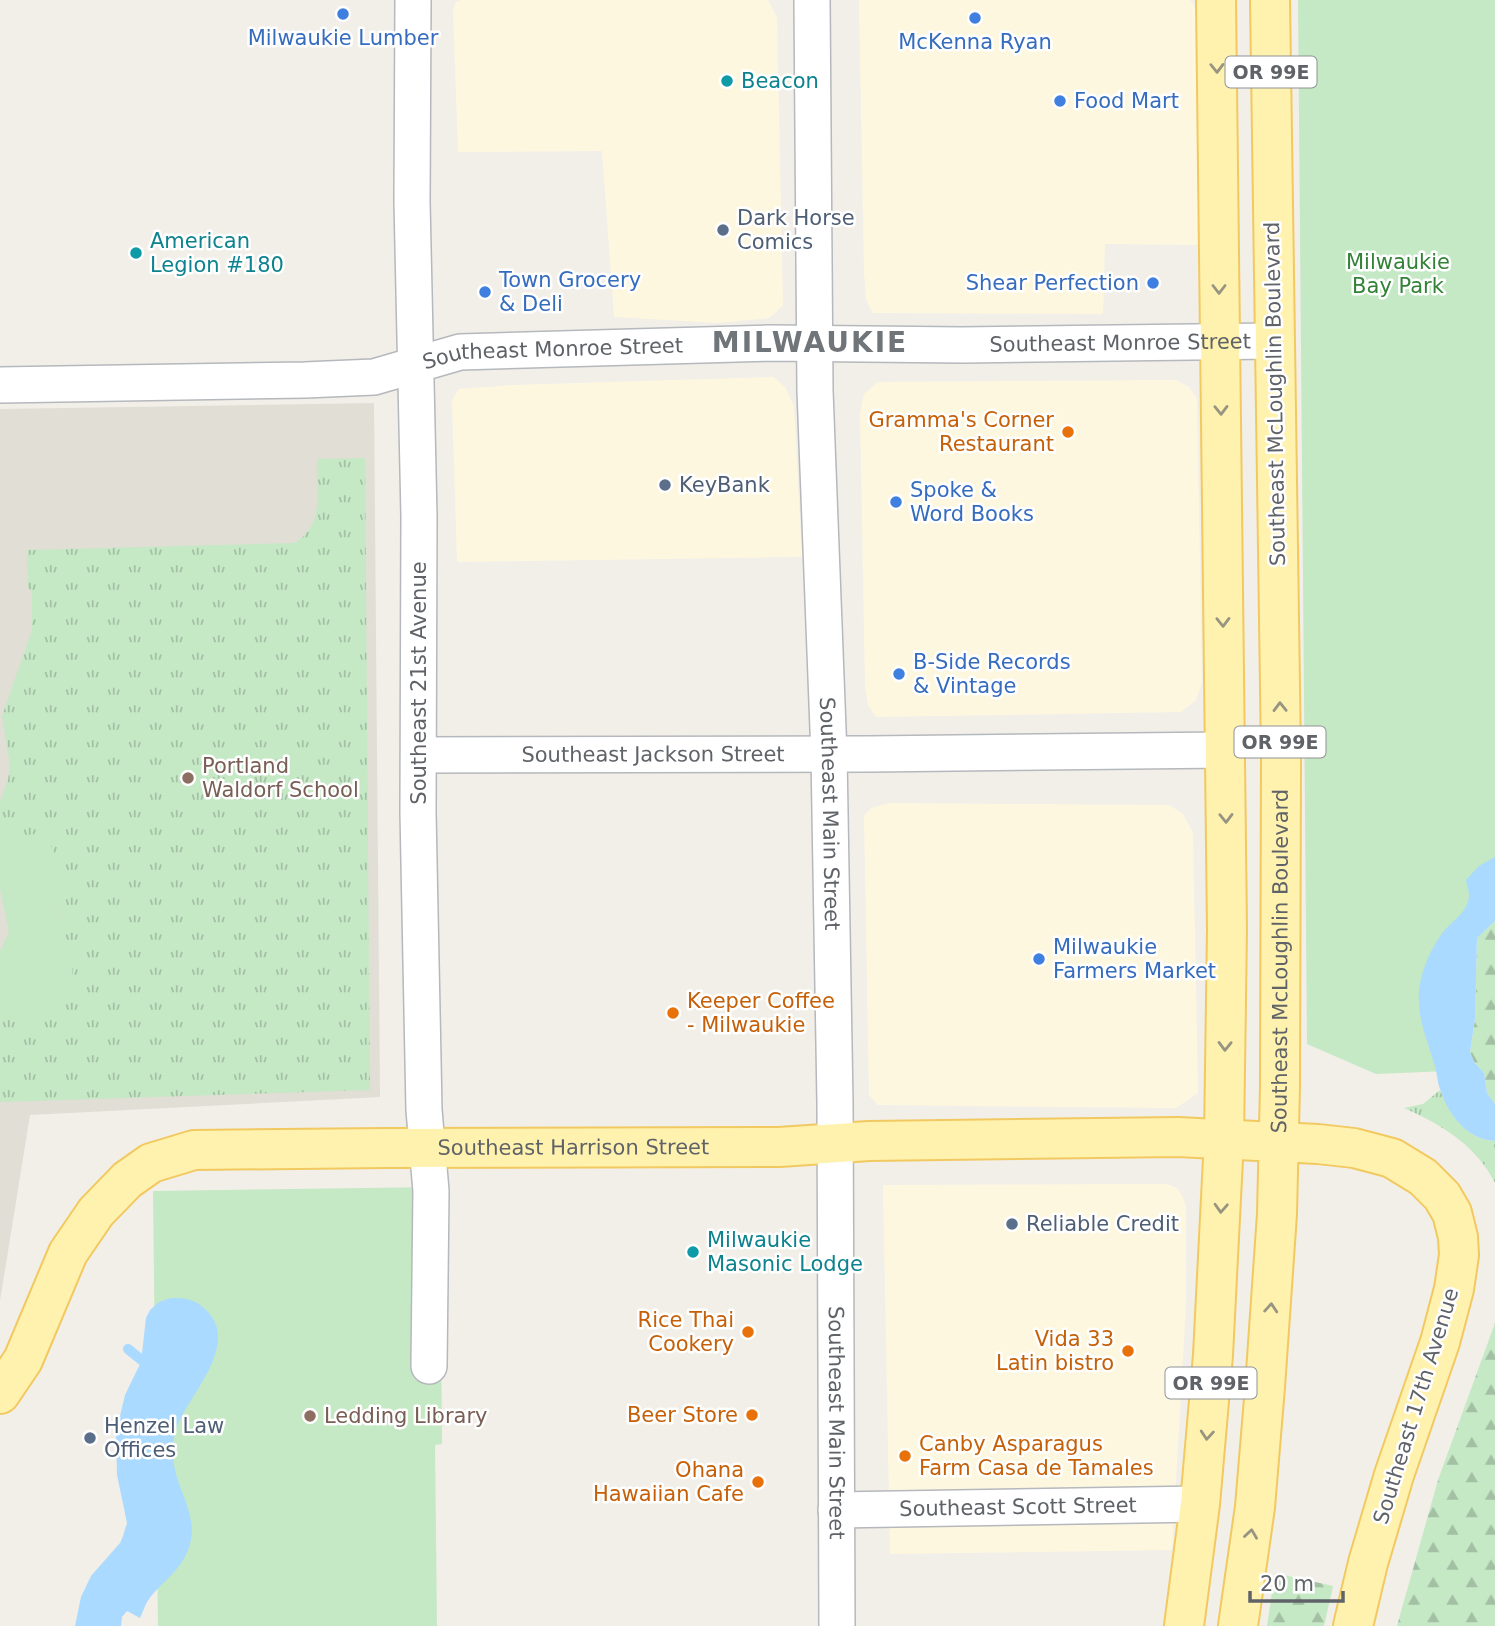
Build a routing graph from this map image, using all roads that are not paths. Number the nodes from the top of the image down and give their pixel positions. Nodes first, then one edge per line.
1 (413, 0) edge
2 (812, 0) edge
3 (1216, 0) edge
4 (1270, 0) edge
5 (1220, 341) junction
6 (1276, 341) junction
7 (815, 344) junction
8 (416, 365) junction
9 (0, 385) edge
10 (1225, 750) junction
11 (419, 755) junction
12 (829, 755) junction
13 (1224, 1139) junction
14 (1279, 1142) junction
15 (835, 1143) junction
16 (427, 1148) junction
17 (429, 1366) dead end
18 (0, 1394) edge
19 (1200, 1504) junction
20 (836, 1510) junction
21 (1354, 1625) edge
22 (837, 1626) edge
23 (1184, 1626) edge
24 (1238, 1626) edge

1 - 8 street, Southeast 21st Avenue
2 - 7 street, Southeast Main Street
3 -> 5 main road, OR 99E
4 - 6 main road, Southeast McLoughlin Boulevard / OR 99E
5 - 6 street, Southeast Monroe Street
5 - 7 street, Southeast Monroe Street
5 -> 10 main road, OR 99E
14 -> 6 main road, Southeast McLoughlin Boulevard / OR 99E
7 - 8 street, Southeast Monroe Street
7 - 12 street, Southeast Main Street
8 - 9 street, Southeast Monroe Street
8 - 11 street, Southeast 21st Avenue
10 - 12 street, Southeast Jackson Street
10 -> 13 main road, OR 99E
11 - 12 street, Southeast Jackson Street
11 - 16 street, Southeast 21st Avenue
12 - 15 street, Southeast Main Street
13 - 14 main road, Southeast Harrison Street
13 - 15 main road, Southeast Harrison Street
13 -> 19 main road, OR 99E
14 - 21 main road, Southeast 17th Avenue
24 -> 14 main road, Southeast McLoughlin Boulevard / OR 99E
15 - 16 main road, Southeast Harrison Street
15 - 20 street, Southeast Main Street
16 - 17 street, Southeast 21st Avenue
16 - 18 main road, Southeast Harrison Street
19 - 20 street, Southeast Scott Street
19 - 23 main road, OR 99E
20 - 22 street, Southeast Main Street

